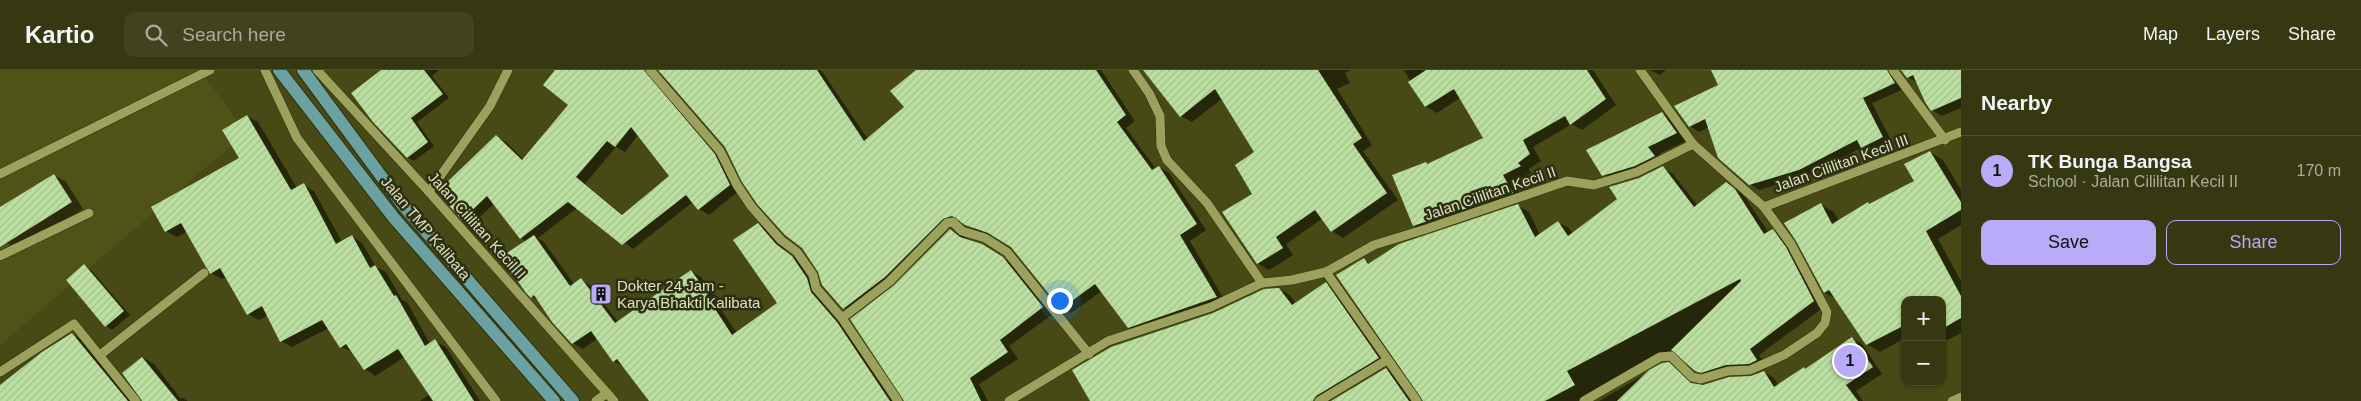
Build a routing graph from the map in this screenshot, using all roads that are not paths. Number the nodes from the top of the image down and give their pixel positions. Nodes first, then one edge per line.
1 (210, 70) edge
2 (265, 70) edge
3 (279, 70) edge
4 (303, 70) edge
5 (317, 70) edge
6 (508, 70) edge
7 (650, 70) edge
8 (1133, 70) edge
9 (1640, 70) edge
10 (1893, 70) edge
11 (1961, 132) edge
12 (1945, 140) junction
13 (1693, 144) junction
14 (0, 174) edge
15 (429, 192) junction
16 (1764, 207) junction
17 (89, 213) dead end
18 (0, 256) edge
19 (1326, 272) junction
20 (204, 273) dead end
21 (1262, 283) junction
22 (842, 318) junction
23 (1089, 354) junction
24 (100, 355) junction
25 (1387, 360) junction
26 (0, 372) edge
27 (606, 393) junction
28 (1961, 397) edge
29 (136, 401) edge
30 (496, 401) edge
31 (554, 401) edge
32 (573, 401) edge
33 (596, 401) edge
34 (614, 401) edge
35 (898, 401) edge
36 (1009, 401) edge
37 (1320, 401) edge
38 (1417, 401) edge
39 (1584, 401) edge
40 (1952, 401) edge

1 - 14 street
2 - 30 street
3 - 31 main road, Jalan TMP Kalibata
4 - 32 main road, Jalan TMP Kalibata
5 - 15 street, Jalan Cililitan Kecil II
6 - 15 street
7 - 22 street
8 - 21 street
9 - 13 street, Jalan Cililitan Kecil III
10 - 12 street
11 - 12 street, Jalan Cililitan Kecil III
12 - 16 street, Jalan Cililitan Kecil III
13 - 16 street, Jalan Cililitan Kecil III
13 - 19 street, Jalan Cililitan Kecil II
15 - 27 street, Jalan Cililitan Kecil II
16 - 39 street
17 - 18 street
19 - 21 street, Jalan Cililitan Kecil II
19 - 25 street
20 - 24 street
21 - 23 street, Jalan Cililitan Kecil II
22 - 23 street
22 - 35 street
23 - 36 street, Jalan Cililitan Kecil II
24 - 26 street
24 - 29 street
25 - 37 street
25 - 38 street
27 - 33 street
27 - 34 street, Jalan Cililitan Kecil II
28 - 40 street

